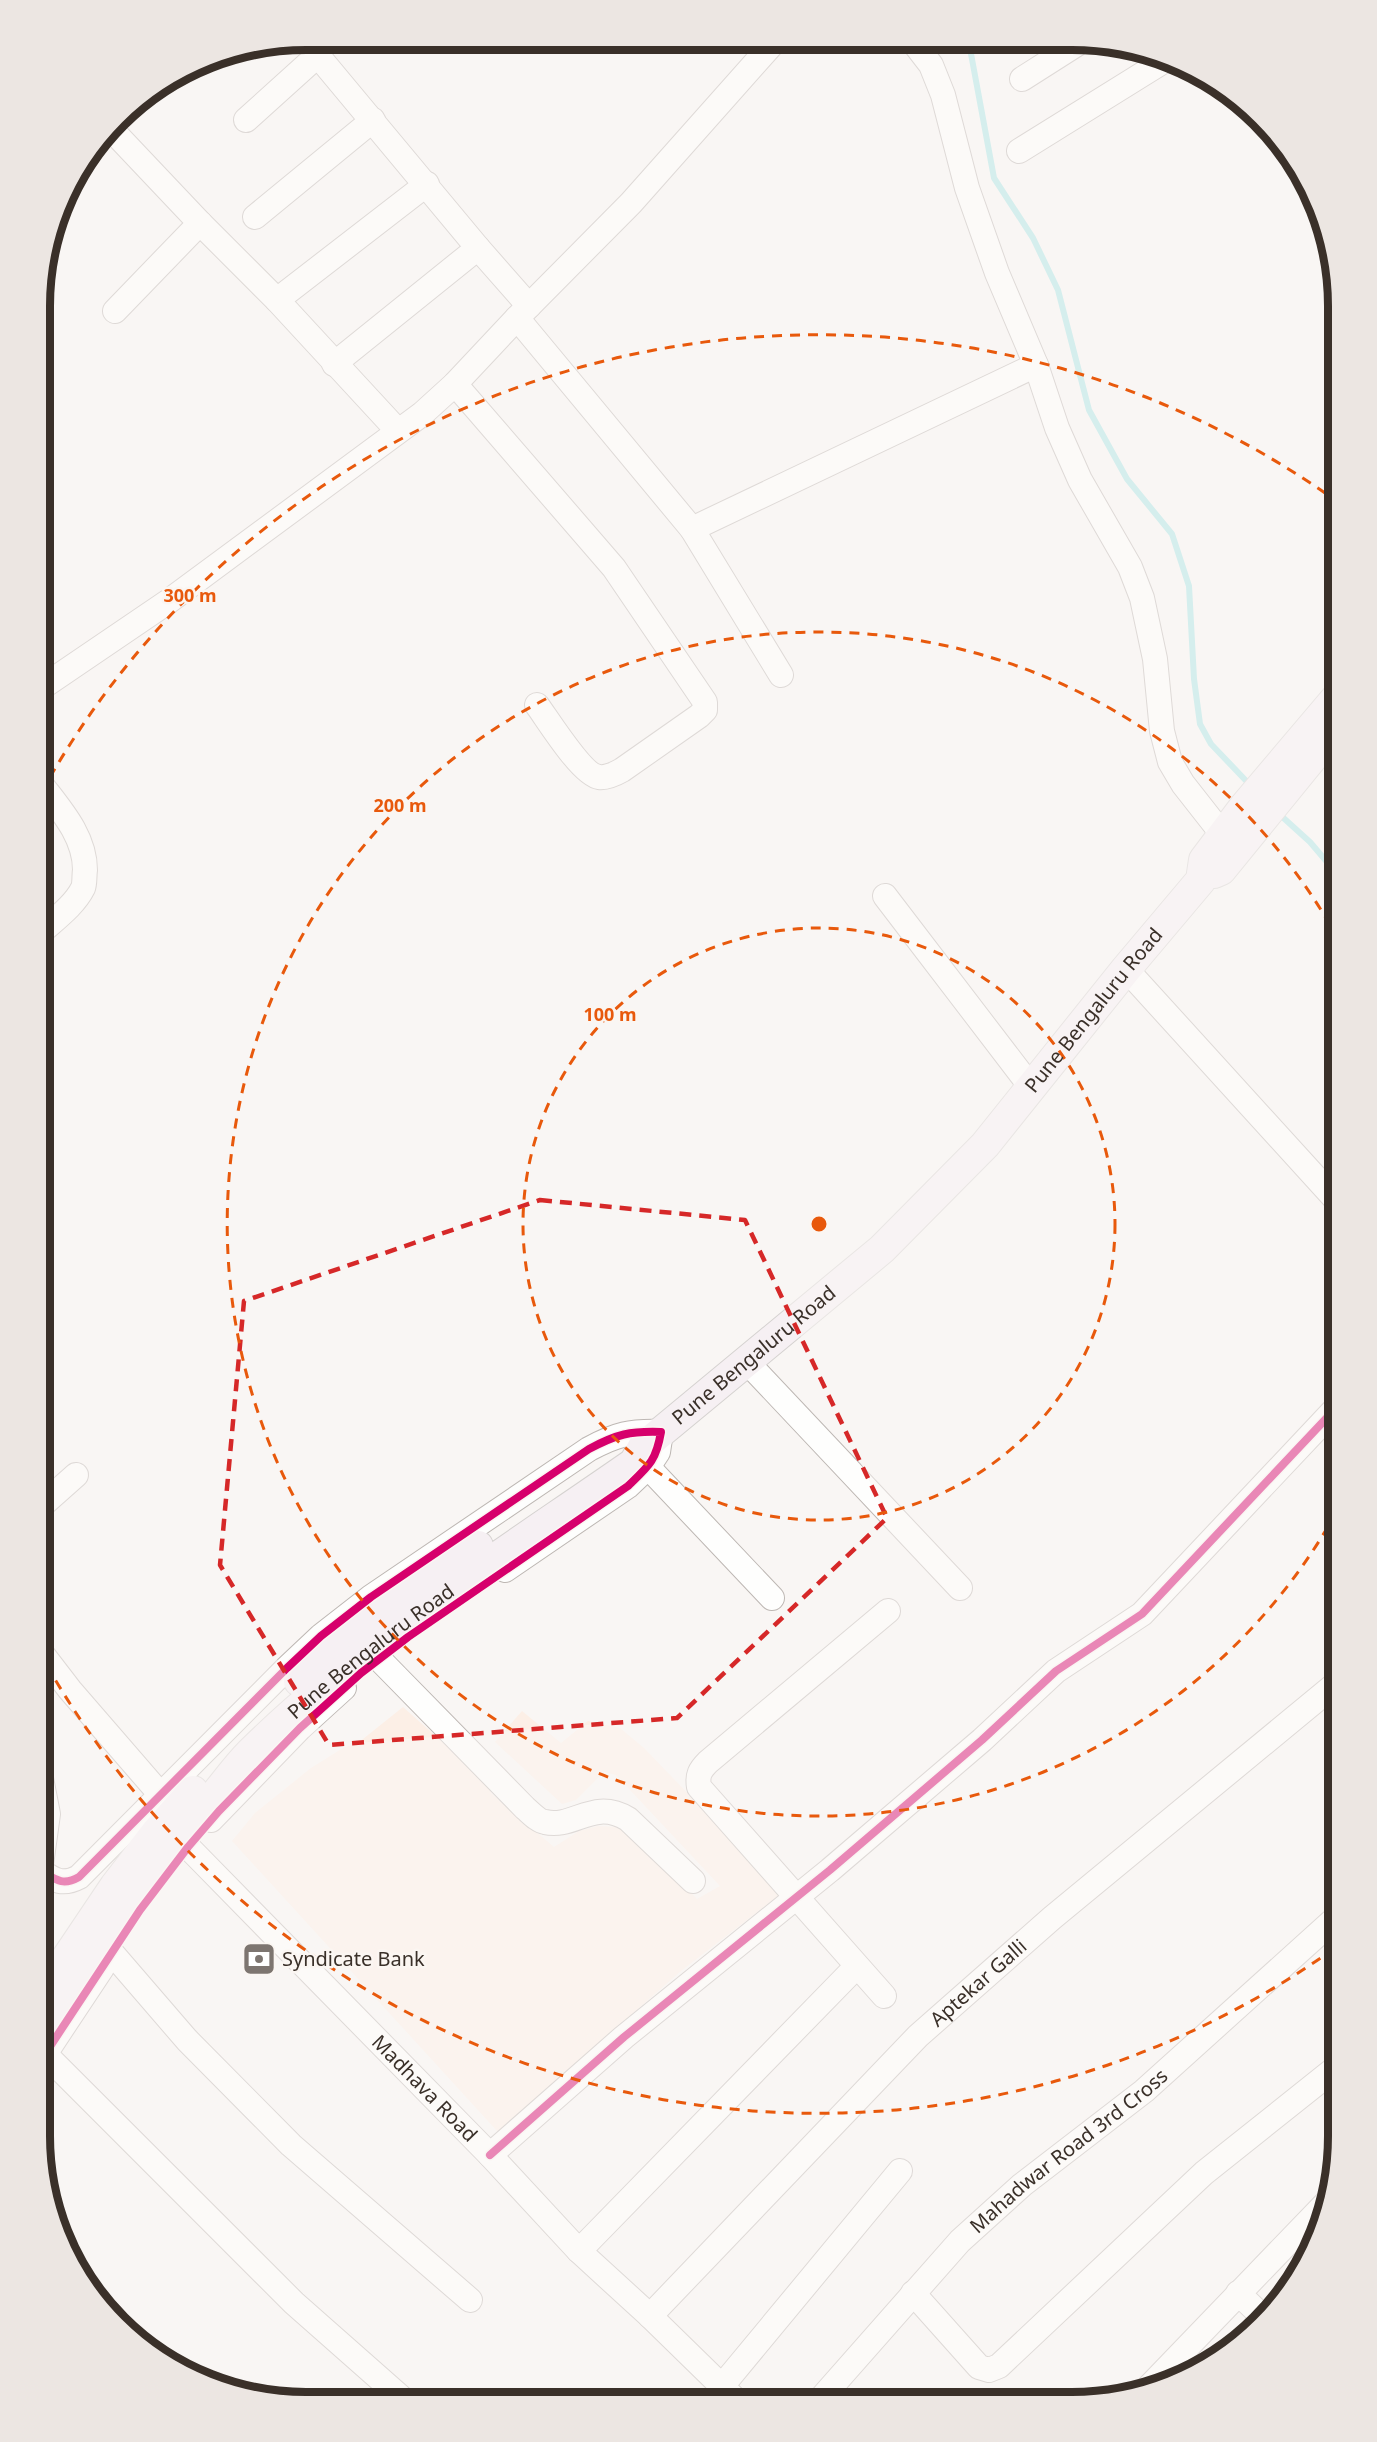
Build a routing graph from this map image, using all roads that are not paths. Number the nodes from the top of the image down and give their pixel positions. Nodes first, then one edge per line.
1 (308, 50) edge
2 (314, 50) edge
3 (767, 50) edge
4 (919, 50) edge
5 (1068, 50) edge
6 (1158, 65) edge
7 (1022, 79) dead end
8 (246, 120) dead end
9 (373, 120) junction
10 (116, 134) edge
11 (1019, 151) dead end
12 (427, 184) junction
13 (255, 217) dead end
14 (200, 223) junction
15 (478, 248) junction
16 (277, 300) junction
17 (115, 311) dead end
18 (523, 312) junction
19 (334, 364) junction
20 (1036, 365) junction
21 (455, 384) junction
22 (398, 431) junction
23 (692, 529) junction
24 (781, 675) dead end
25 (50, 682) edge
26 (537, 705) dead end
27 (1328, 711) edge
28 (1328, 735) edge
29 (1282, 779) junction
30 (50, 796) edge
31 (1251, 816) junction
32 (1223, 835) junction
33 (1201, 880) junction
34 (885, 896) dead end
35 (50, 923) edge
36 (1126, 969) junction
37 (1031, 1087) junction
38 (1328, 1191) edge
39 (747, 1362) junction
40 (1328, 1417) edge
41 (651, 1448) junction
42 (76, 1475) dead end
43 (50, 1498) edge
44 (960, 1588) dead end
45 (772, 1598) dead end
46 (888, 1611) dead end
47 (380, 1660) junction
48 (50, 1663) edge
49 (1328, 1690) edge
50 (160, 1794) junction
51 (188, 1847) junction
52 (50, 1878) edge
53 (693, 1881) dead end
54 (796, 1896) junction
55 (1328, 1926) edge
56 (112, 1953) junction
57 (856, 1966) junction
58 (50, 1983) edge
59 (884, 1996) dead end
60 (50, 2030) edge
61 (50, 2032) edge
62 (50, 2053) edge
63 (1328, 2074) edge
64 (490, 2155) junction
65 (900, 2171) dead end
66 (1316, 2214) edge
67 (579, 2251) junction
68 (913, 2293) junction
69 (1238, 2293) junction
70 (470, 2301) dead end
71 (1258, 2312) edge
72 (650, 2316) junction
73 (1173, 2372) edge
74 (395, 2392) edge
75 (728, 2392) edge
76 (732, 2392) edge
77 (827, 2392) edge

1 - 8 street
2 - 9 street
3 - 18 street
4 - 20 street
5 - 7 street
6 - 11 street
9 - 12 street
9 - 13 street
10 - 14 street
12 - 15 street
12 - 16 street
14 - 16 street
14 - 17 street
15 - 18 street
15 - 19 street
16 - 19 street
18 - 21 street
18 - 23 street
19 - 22 street
20 - 23 street
20 - 32 street
21 - 22 street
21 - 26 street
22 - 25 street
23 - 24 street
27 - 29 main road, Pune Bengaluru Road
28 - 29 main road
29 - 31 main road, Pune Bengaluru Road
30 - 35 street
31 - 32 main road, Pune Bengaluru Road
31 - 33 main road
32 - 33 main road, Pune Bengaluru Road
33 - 36 main road, Pune Bengaluru Road
34 - 37 street
36 - 37 main road, Pune Bengaluru Road
36 - 38 street
37 - 39 main road, Pune Bengaluru Road
39 - 41 main road, Pune Bengaluru Road
39 - 44 street
40 - 54 street
41 - 45 street
41 - 47 street
41 - 50 street
41 - 58 main road
41 - 60 main road, Pune Bengaluru Road
42 - 43 street
46 - 54 street
47 - 51 street
47 - 53 street
48 - 50 street
49 - 72 street, Aptekar Galli
50 - 52 street
51 - 56 street
51 - 64 street, Madhava Road
54 - 57 street
54 - 64 street
55 - 68 street, Mahadwar Road 3rd Cross
56 - 61 street
56 - 70 street
57 - 59 street
57 - 67 street
62 - 74 street
63 - 68 street
64 - 67 street, Madhava Road
65 - 76 street
66 - 69 street
67 - 72 street, Madhava Road
68 - 77 street, Mahadwar Road 3rd Cross
69 - 71 street
69 - 73 street
72 - 75 street, Madhava Road

